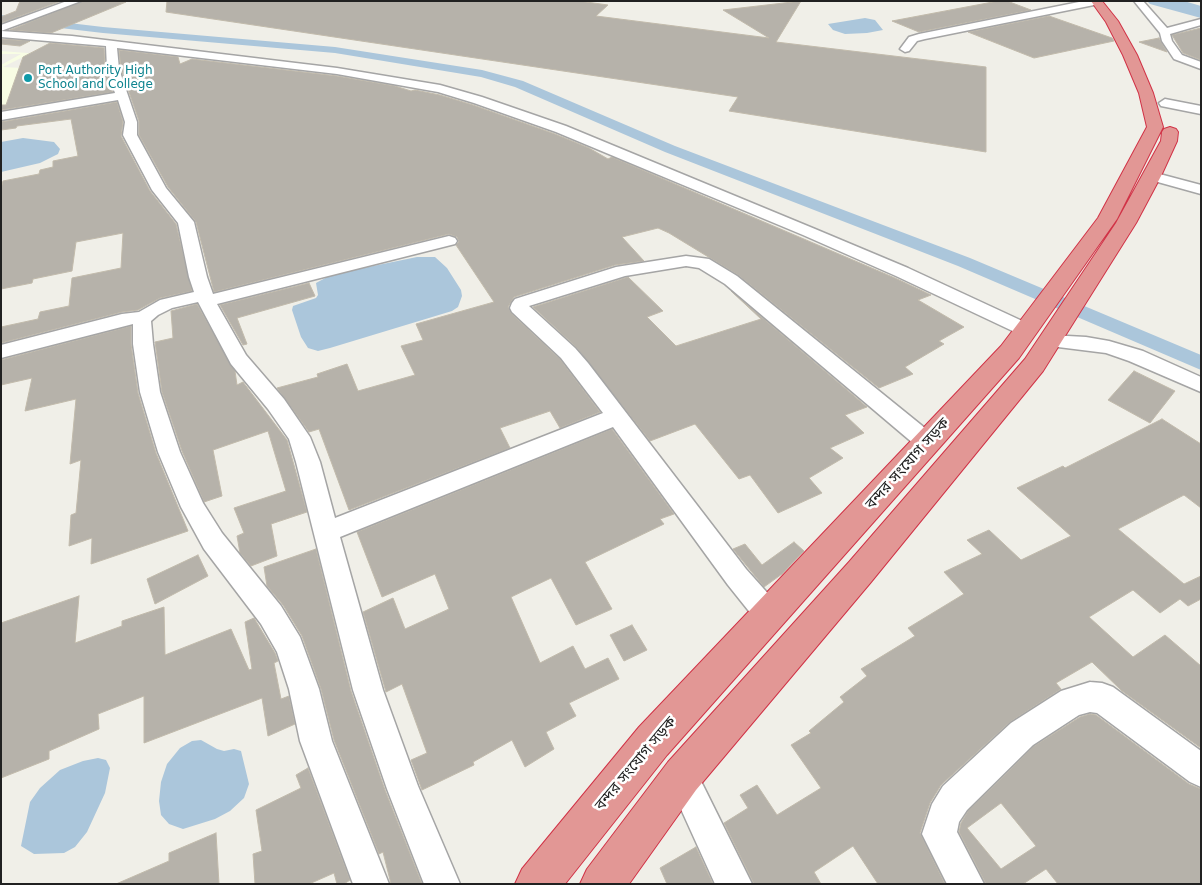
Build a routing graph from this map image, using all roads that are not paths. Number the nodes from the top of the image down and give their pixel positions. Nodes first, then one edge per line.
1 (77, 1) edge
2 (1097, 1) edge
3 (1105, 1) edge
4 (1138, 1) edge
5 (1201, 22) edge
6 (1186, 26) junction
7 (1, 28) edge
8 (1201, 30) edge
9 (1, 34) edge
10 (1166, 36) junction
11 (111, 45) junction
12 (1184, 46) dead end
13 (905, 48) dead end
14 (1201, 66) edge
15 (122, 96) junction
16 (1165, 103) junction
17 (1201, 110) edge
18 (1, 116) edge
19 (1152, 176) junction
20 (1201, 190) edge
21 (449, 241) dead end
22 (1100, 246) junction
23 (206, 298) junction
24 (142, 319) junction
25 (1037, 336) junction
26 (1, 352) edge
27 (1201, 385) edge
28 (618, 416) junction
29 (965, 424) junction
30 (928, 443) junction
31 (326, 532) junction
32 (770, 616) junction
33 (1201, 772) edge
34 (682, 776) junction
35 (371, 884) edge
36 (442, 884) edge
37 (537, 884) edge
38 (602, 884) edge
39 (734, 884) edge
40 (966, 884) edge

1 - 7 street
2 - 13 street
2 - 22 highway, বন্দর সংযোগ সড়ক
3 - 16 highway, বন্দর সংযোগ সড়ক
4 - 10 street
5 - 6 street
6 - 8 street
6 - 10 street
9 - 11 street
10 - 12 street
10 - 14 street
11 - 15 street
11 - 25 street
15 - 18 street
15 - 23 street
16 - 17 street
16 - 19 highway, বন্দর সংযোগ সড়ক
19 - 20 street
19 - 22 highway, বন্দর সংযোগ সড়ক
21 - 23 street
22 - 25 highway, বন্দর সংযোগ সড়ক
23 - 24 street
23 - 31 street
24 - 26 street
24 - 35 street
25 - 27 street
25 - 29 highway, বন্দর সংযোগ সড়ক
28 - 30 street
28 - 31 street
28 - 32 street
29 - 30 highway, বন্দর সংযোগ সড়ক
29 - 34 highway, বন্দর সংযোগ সড়ক
30 - 32 highway, বন্দর সংযোগ সড়ক
31 - 36 street
32 - 37 highway, বন্দর সংযোগ সড়ক
33 - 40 street
34 - 38 highway, বন্দর সংযোগ সড়ক
34 - 39 street

